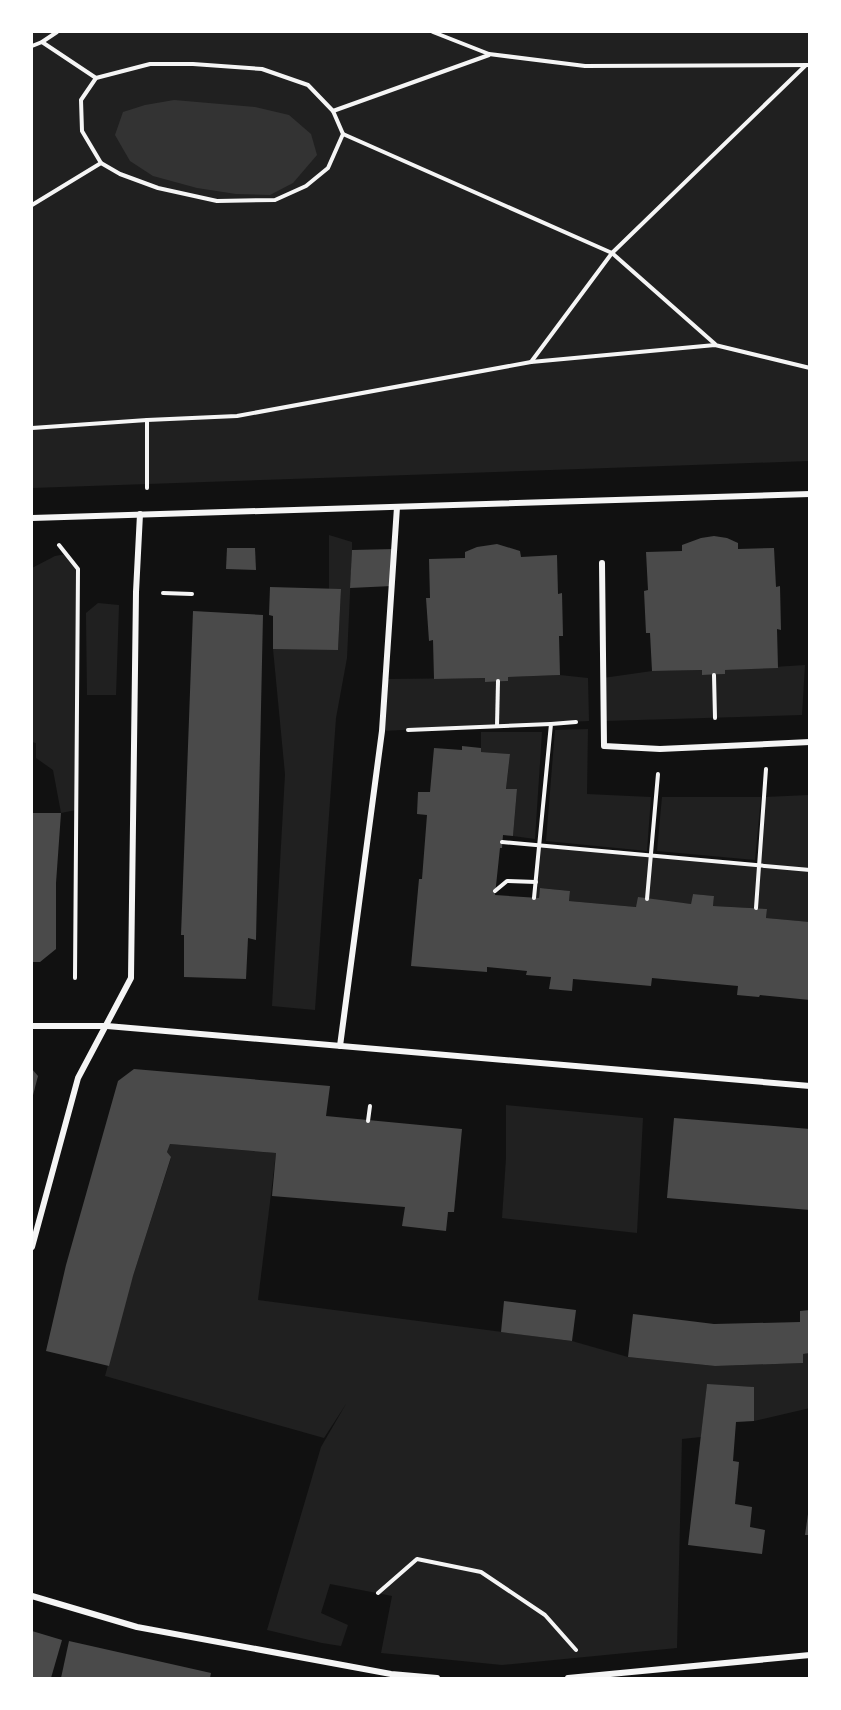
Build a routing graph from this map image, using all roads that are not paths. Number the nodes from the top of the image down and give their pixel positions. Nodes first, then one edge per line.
1 (810, 494) edge
2 (397, 507) junction
3 (140, 514) junction
4 (32, 518) edge
5 (602, 563) dead end
6 (810, 742) edge
7 (32, 1026) edge
8 (107, 1026) junction
9 (340, 1046) junction
10 (810, 1086) edge
11 (32, 1247) edge
12 (32, 1596) edge
13 (810, 1655) edge
14 (437, 1678) edge
15 (568, 1678) edge

1 - 2 street
2 - 3 street
2 - 9 street
3 - 4 street
3 - 8 street
5 - 6 street
7 - 8 street
8 - 9 street
8 - 11 street
9 - 10 street
12 - 14 street
13 - 15 street

